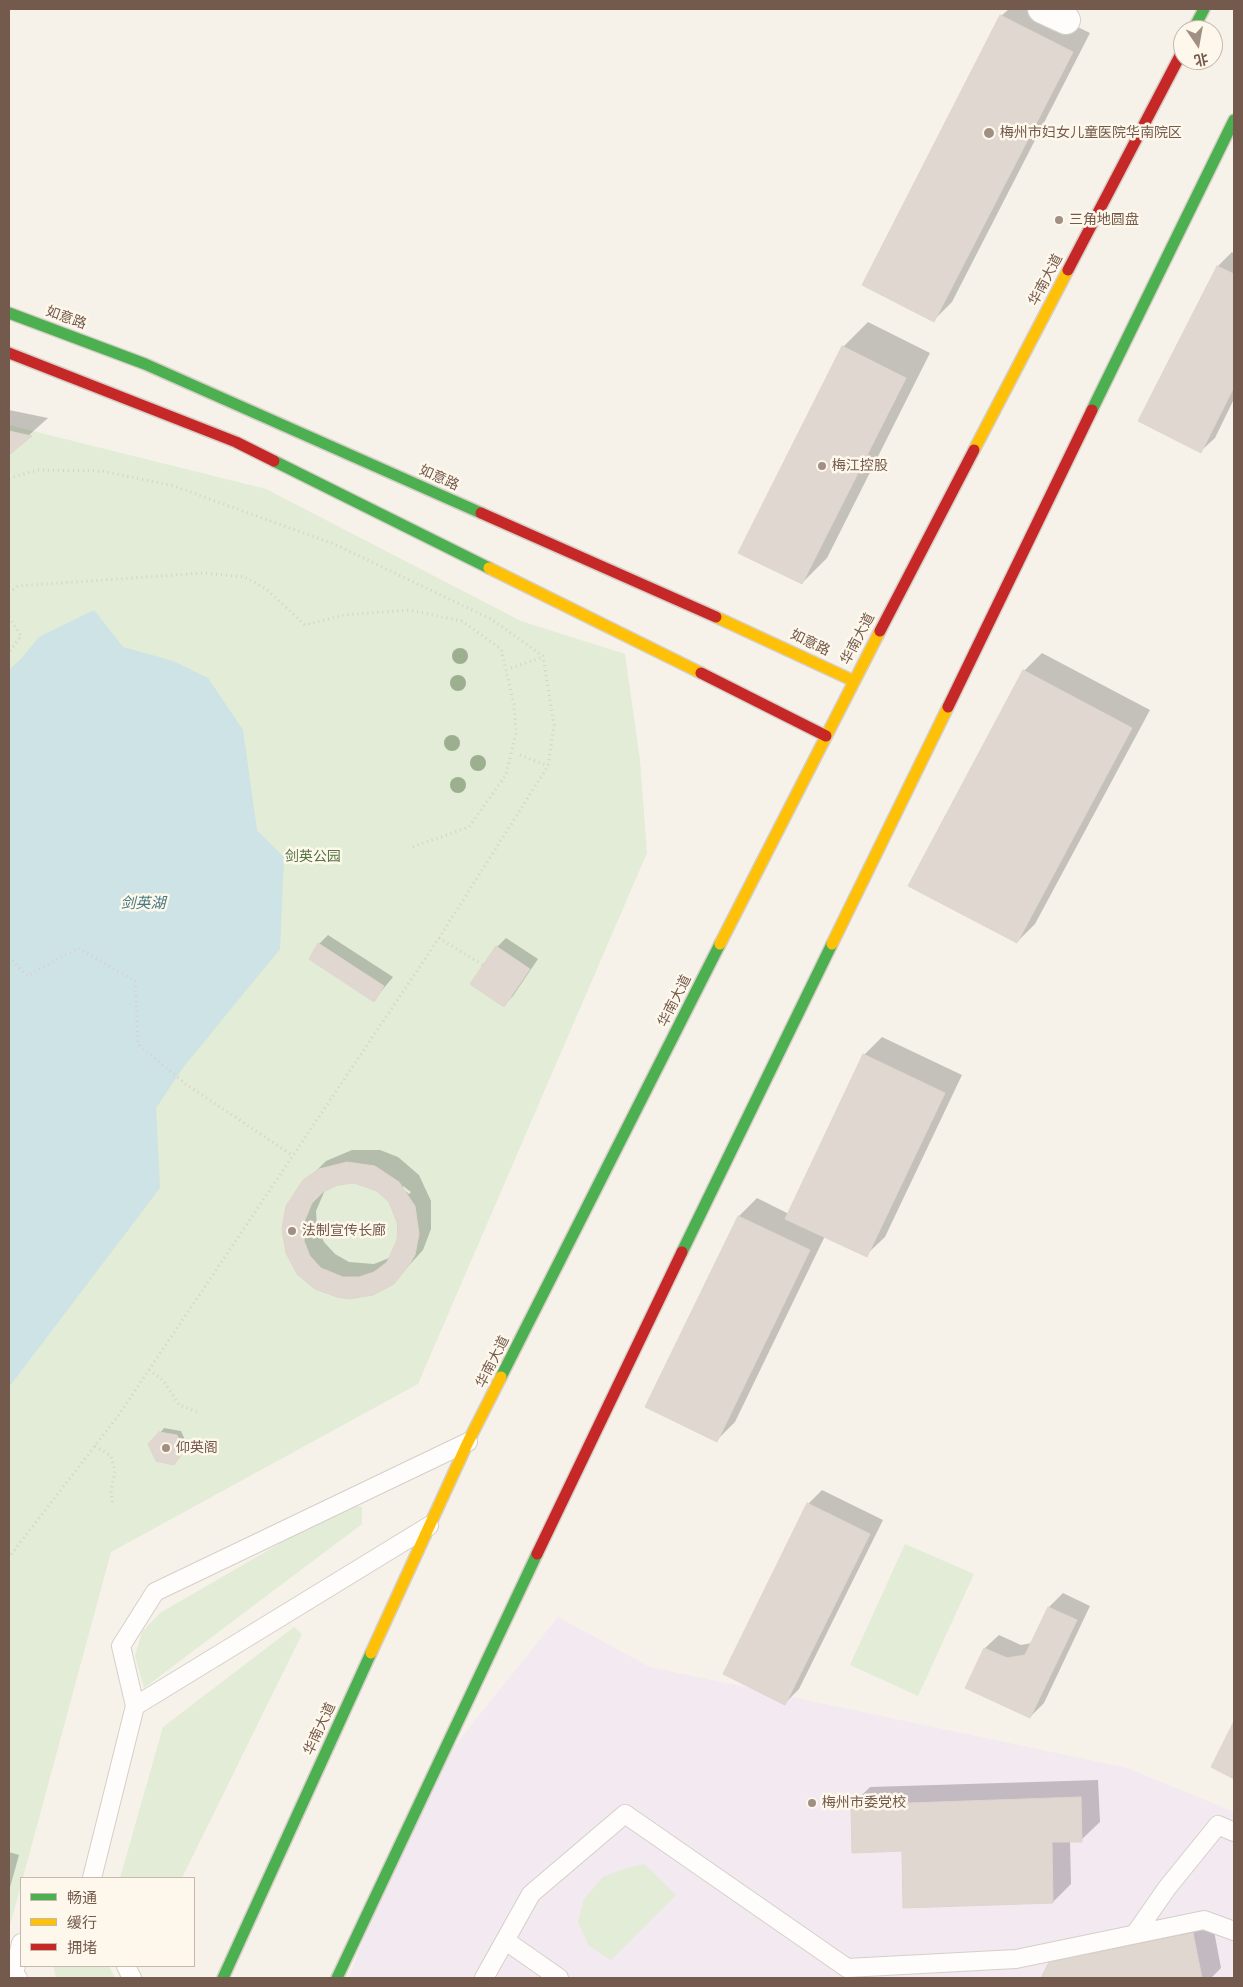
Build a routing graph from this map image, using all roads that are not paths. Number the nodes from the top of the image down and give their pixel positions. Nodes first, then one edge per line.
1 (1042, 9) edge
2 (1066, 20) dead end
3 (1173, 69) edge
4 (1234, 120) edge
5 (9, 313) edge
6 (9, 353) edge
7 (854, 681) junction
8 (826, 736) junction
9 (468, 1442) junction
10 (430, 1526) junction
11 (135, 1706) junction
12 (1234, 1832) edge
13 (92, 1877) edge
14 (1234, 1931) edge
15 (1135, 1934) junction
16 (506, 1941) junction
17 (20, 1948) edge
18 (847, 1975) edge
19 (18, 1978) edge
20 (223, 1978) edge
21 (338, 1978) edge
22 (484, 1978) edge
23 (559, 1978) edge

1 - 2 street
3 - 7 main road, 华南大道
4 - 21 main road
5 - 7 main road, 如意路
6 - 8 main road
7 - 8 main road, 华南大道
8 - 9 main road, 华南大道
9 - 10 main road, 华南大道
9 - 11 lane
10 - 11 lane
10 - 20 main road, 华南大道
11 - 13 lane
12 - 15 lane
14 - 15 lane
15 - 18 lane
16 - 18 lane
16 - 22 lane
16 - 23 lane
17 - 19 lane

